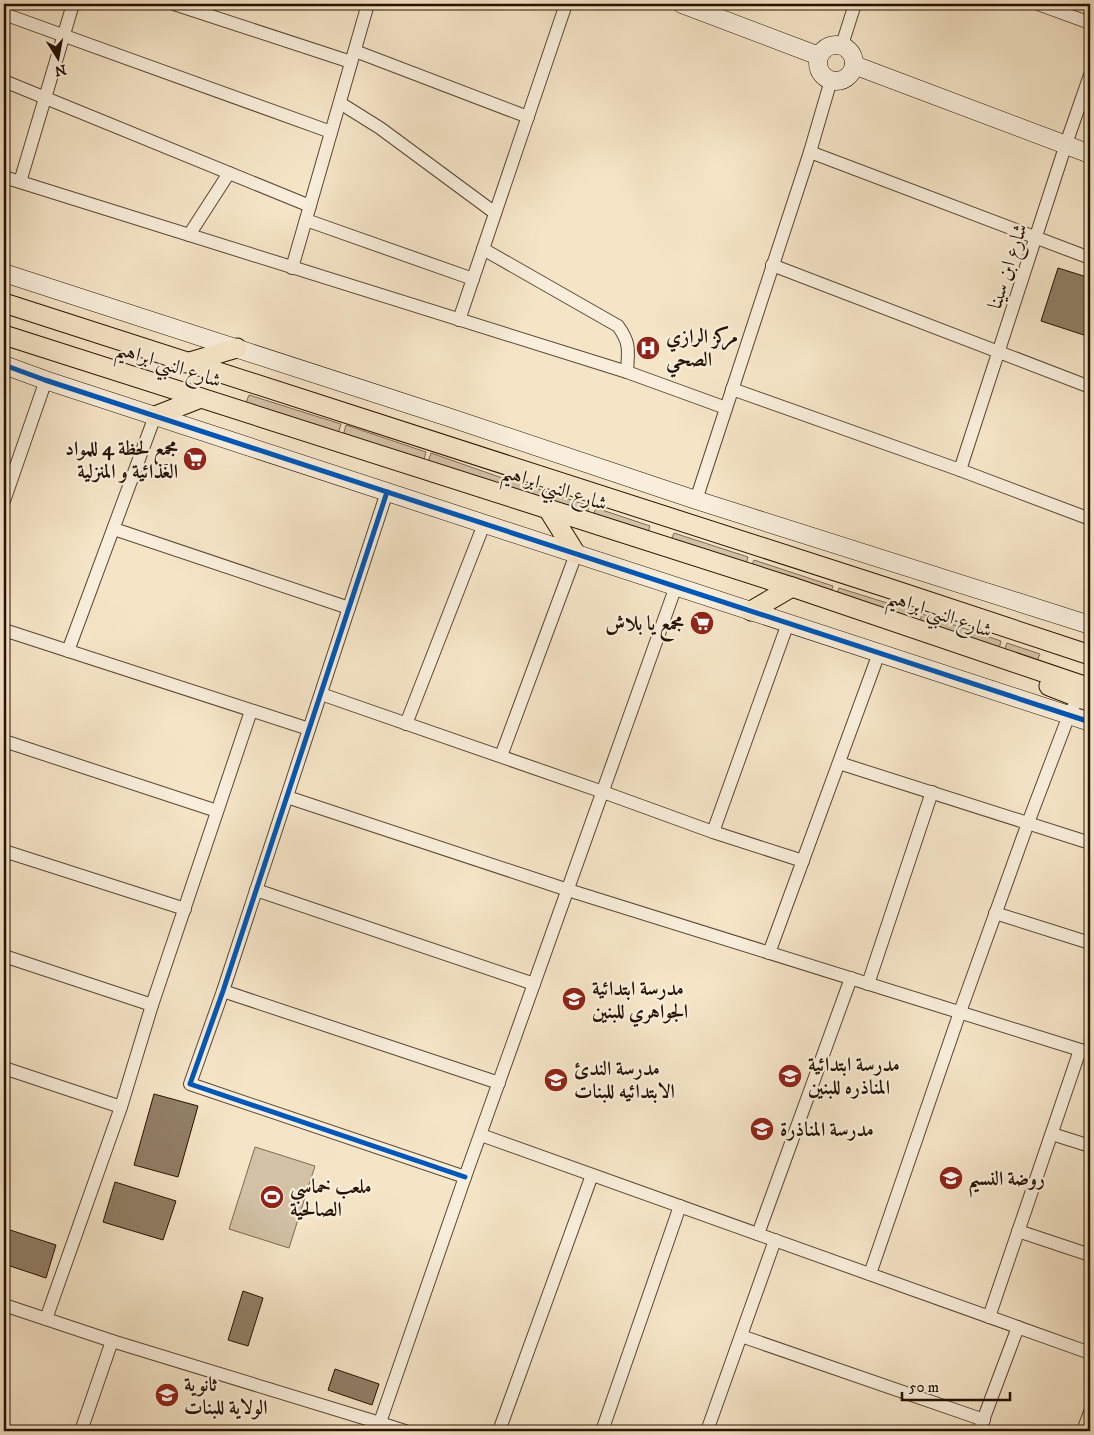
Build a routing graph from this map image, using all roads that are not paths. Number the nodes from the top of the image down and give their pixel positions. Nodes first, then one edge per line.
1 (72, 4) edge
2 (174, 4) edge
3 (368, 4) edge
4 (566, 4) edge
5 (682, 4) edge
6 (855, 4) edge
7 (1038, 4) edge
8 (720, 10) edge
9 (4, 14) edge
10 (1090, 23) edge
11 (63, 36) junction
12 (842, 45) junction
13 (819, 56) junction
14 (353, 57) junction
15 (854, 65) junction
16 (1090, 75) edge
17 (831, 80) junction
18 (4, 81) edge
19 (45, 97) junction
20 (340, 103) junction
21 (528, 117) junction
22 (331, 132) junction
23 (1066, 144) junction
24 (810, 152) junction
25 (1090, 154) edge
26 (228, 173) junction
27 (4, 177) edge
28 (20, 182) junction
29 (310, 206) junction
30 (495, 214) junction
31 (306, 220) junction
32 (188, 235) junction
33 (1036, 237) junction
34 (483, 249) junction
35 (1090, 258) edge
36 (772, 265) junction
37 (292, 268) junction
38 (4, 273) edge
39 (473, 279) junction
40 (4, 303) edge
41 (459, 320) junction
42 (4, 335) edge
43 (105, 337) junction
44 (138, 347) junction
45 (237, 348) junction
46 (998, 352) junction
47 (186, 363) junction
48 (4, 364) edge
49 (96, 365) junction
50 (627, 372) junction
51 (126, 374) junction
52 (46, 380) junction
53 (1090, 387) edge
54 (732, 390) junction
55 (201, 398) junction
56 (726, 408) junction
57 (155, 416) junction
58 (960, 470) junction
59 (387, 492) junction
60 (5, 495) edge
61 (696, 500) junction
62 (548, 509) junction
63 (1090, 518) edge
64 (484, 524) junction
65 (114, 529) junction
66 (576, 554) junction
67 (676, 586) junction
68 (885, 586) junction
69 (792, 587) junction
70 (349, 608) junction
71 (751, 611) junction
72 (788, 623) junction
73 (1090, 625) edge
74 (4, 630) edge
75 (1090, 641) edge
76 (68, 651) junction
77 (880, 653) junction
78 (1090, 655) edge
79 (321, 694) junction
80 (1086, 696) edge
81 (251, 711) junction
82 (1069, 715) junction
83 (1090, 722) edge
84 (406, 724) junction
85 (309, 729) junction
86 (4, 741) edge
87 (501, 756) junction
88 (839, 763) junction
89 (603, 792) junction
90 (932, 792) junction
91 (287, 797) junction
92 (217, 811) junction
93 (1028, 823) junction
94 (713, 832) junction
95 (1090, 843) edge
96 (4, 851) edge
97 (803, 861) junction
98 (256, 890) junction
99 (568, 890) junction
100 (185, 909) junction
101 (995, 913) junction
102 (1090, 943) edge
103 (769, 953) junction
104 (4, 956) edge
105 (852, 978) junction
106 (534, 984) junction
107 (868, 984) junction
108 (223, 991) junction
109 (152, 1005) junction
110 (960, 1012) junction
111 (1085, 1051) edge
112 (4, 1068) edge
113 (499, 1083) junction
114 (120, 1107) junction
115 (1052, 1134) junction
116 (481, 1135) junction
117 (1090, 1146) edge
118 (592, 1174) junction
119 (465, 1177) junction
120 (680, 1206) junction
121 (1018, 1231) junction
122 (758, 1234) junction
123 (776, 1240) junction
124 (1090, 1255) edge
125 (870, 1274) junction
126 (4, 1305) edge
127 (989, 1317) junction
128 (46, 1319) junction
129 (1018, 1327) junction
130 (742, 1336) junction
131 (112, 1341) junction
132 (1090, 1353) edge
133 (1090, 1412) edge
134 (982, 1426) edge
135 (379, 1427) edge
136 (712, 1430) edge
137 (81, 1431) edge
138 (405, 1431) edge
139 (499, 1431) edge
140 (602, 1431) edge
141 (1083, 1431) edge

1 - 11 street
2 - 14 street
3 - 14 street
4 - 21 street
5 - 8 street
6 - 12 street
7 - 10 street
8 - 13 street
9 - 11 street
11 - 19 street
11 - 22 street
12 - 13 street
12 - 15 street
13 - 17 street
14 - 20 street
14 - 21 street
15 - 17 street
15 - 23 street
16 - 23 street, شارع ابن سينا
17 - 24 street
18 - 19 street
19 - 26 street
19 - 28 street
20 - 22 street
20 - 30 street
21 - 30 street
22 - 29 street
23 - 25 street
23 - 33 street, شارع ابن سينا
24 - 33 street
24 - 36 street
26 - 29 street
26 - 32 street
27 - 28 street
28 - 32 street
29 - 31 street
30 - 34 street
31 - 37 street
31 - 39 street
32 - 37 street
33 - 35 street
33 - 46 street, شارع ابن سينا
34 - 39 street
34 - 50 street
36 - 46 street
36 - 54 street
37 - 41 street
38 - 45 street
39 - 41 street
40 - 43 main road, شارع النبي ابراهيم
41 - 50 street
42 - 49 main road, شارع النبي ابراهيم
43 - 44 main road, شارع النبي ابراهيم
43 - 49 main road
44 - 47 main road, شارع النبي ابراهيم
44 - 51 main road
45 - 47 main road
45 - 61 street
46 - 53 street
46 - 58 street, شارع ابن سينا
47 - 68 main road, شارع النبي ابراهيم
48 - 52 street
49 - 51 main road, شارع النبي ابراهيم
50 - 56 street
51 - 55 main road, شارع النبي ابراهيم
52 - 57 street
52 - 60 street
54 - 56 street
54 - 58 street
55 - 57 main road
55 - 62 main road, شارع النبي ابراهيم
56 - 61 street
57 - 59 street
57 - 65 street
58 - 63 street
59 - 64 street
59 - 70 street
61 - 73 street
62 - 66 main road
62 - 69 main road, شارع النبي ابراهيم
64 - 66 street
64 - 84 street
65 - 70 street
65 - 76 street
66 - 67 street
66 - 87 street
67 - 71 street
67 - 89 street
68 - 75 main road
68 - 78 main road, شارع النبي ابراهيم
69 - 71 main road
69 - 80 main road, شارع النبي ابراهيم
70 - 79 street
71 - 72 street
72 - 77 street
72 - 94 street
74 - 76 street
76 - 81 street
77 - 82 street
77 - 88 street
79 - 84 street
79 - 85 street
80 - 82 street
81 - 85 street
81 - 92 street
82 - 83 street
82 - 93 street
84 - 87 street
85 - 91 street
86 - 92 street
87 - 89 street
88 - 90 street
88 - 97 street
89 - 94 street
89 - 99 street
90 - 93 street
90 - 107 street
91 - 98 street
91 - 99 street
92 - 100 street
93 - 95 street
93 - 101 street
94 - 97 street
96 - 100 street
97 - 103 street
98 - 106 street
98 - 108 street
99 - 103 street
99 - 106 street
100 - 109 street
101 - 102 street
101 - 110 street
103 - 105 street
104 - 109 street
105 - 107 street
105 - 122 street
106 - 113 street
107 - 110 street
108 - 113 street
108 - 119 street
109 - 114 street
110 - 111 street
110 - 125 street
111 - 115 street
112 - 114 street
113 - 116 street
114 - 128 street
115 - 117 street
115 - 121 street
116 - 118 street
116 - 119 street
118 - 120 street
118 - 139 street
119 - 135 street
120 - 122 street
120 - 140 street
121 - 124 street
121 - 127 street
122 - 123 street
123 - 125 street
123 - 130 street
125 - 127 street
126 - 128 street
127 - 129 street
128 - 131 street
129 - 132 street
129 - 134 street
130 - 134 street
130 - 136 street
131 - 135 street
131 - 137 street
133 - 141 street
135 - 138 street

